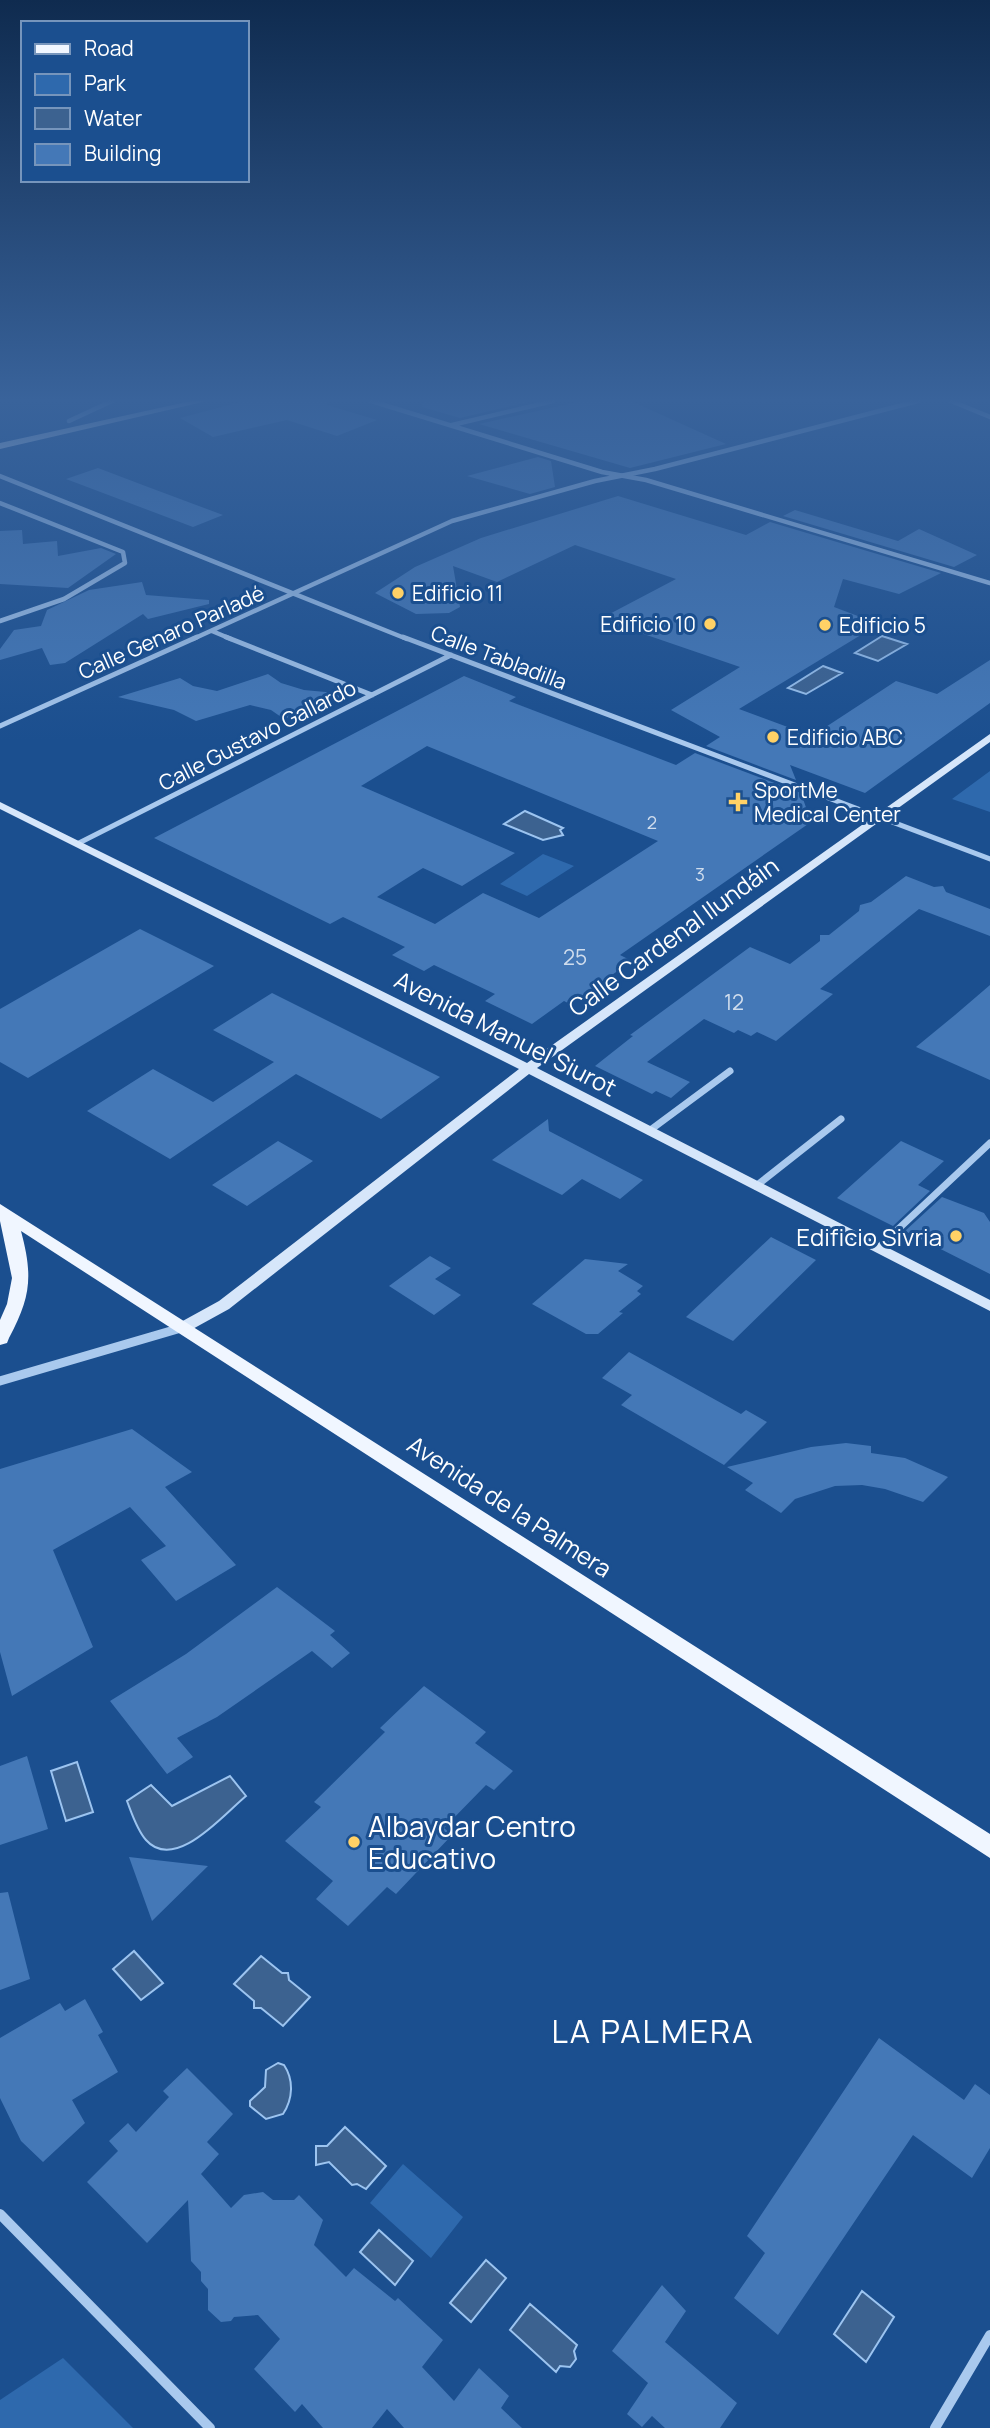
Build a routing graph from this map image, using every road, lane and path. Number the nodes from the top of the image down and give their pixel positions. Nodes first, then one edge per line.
1 (28, 514) edge
2 (94, 514) edge
3 (478, 514) edge
4 (755, 514) edge
5 (990, 583) edge
6 (293, 594) junction
7 (0, 621) edge
8 (212, 631) junction
9 (451, 655) junction
10 (372, 695) junction
11 (0, 726) edge
12 (990, 737) edge
13 (0, 805) edge
14 (878, 817) junction
15 (77, 844) junction
16 (990, 859) edge
17 (528, 1068) junction
18 (730, 1070) dead end
19 (841, 1119) dead end
20 (649, 1131) junction
21 (990, 1143) edge
22 (756, 1186) junction
23 (4, 1212) edge
24 (878, 1248) junction
25 (990, 1306) edge
26 (184, 1327) junction
27 (0, 1338) edge
28 (0, 1381) edge
29 (990, 1847) edge
30 (0, 2214) edge
31 (990, 2335) edge
32 (210, 2428) edge
33 (935, 2428) edge

1 - 7 street
2 - 6 street, Calle Tabladilla
3 - 6 street, Calle Genaro Parladé
4 - 5 street
6 - 8 street, Calle Genaro Parladé
6 - 9 street, Calle Tabladilla
8 - 10 street
8 - 11 street, Calle Genaro Parladé
9 - 10 street, Calle Gustavo Gallardo
9 - 14 street, Calle Tabladilla
10 - 15 street, Calle Gustavo Gallardo
12 - 14 main road, Calle Cardenal Ilundáin
13 - 15 main road, Avenida Manuel Siurot
14 - 16 street, Calle Tabladilla
14 - 17 main road, Calle Cardenal Ilundáin
15 - 17 main road, Avenida Manuel Siurot
17 - 20 main road, Avenida Manuel Siurot
17 - 26 main road, Calle Cardenal Ilundáin
18 - 20 street
19 - 22 street
20 - 22 main road, Avenida Manuel Siurot
21 - 24 street
22 - 24 main road, Avenida Manuel Siurot
23 - 26 main road, Avenida de la Palmera
23 - 27 main road
24 - 25 main road, Avenida Manuel Siurot
26 - 28 street
26 - 29 main road, Avenida de la Palmera
30 - 32 street
31 - 33 street

